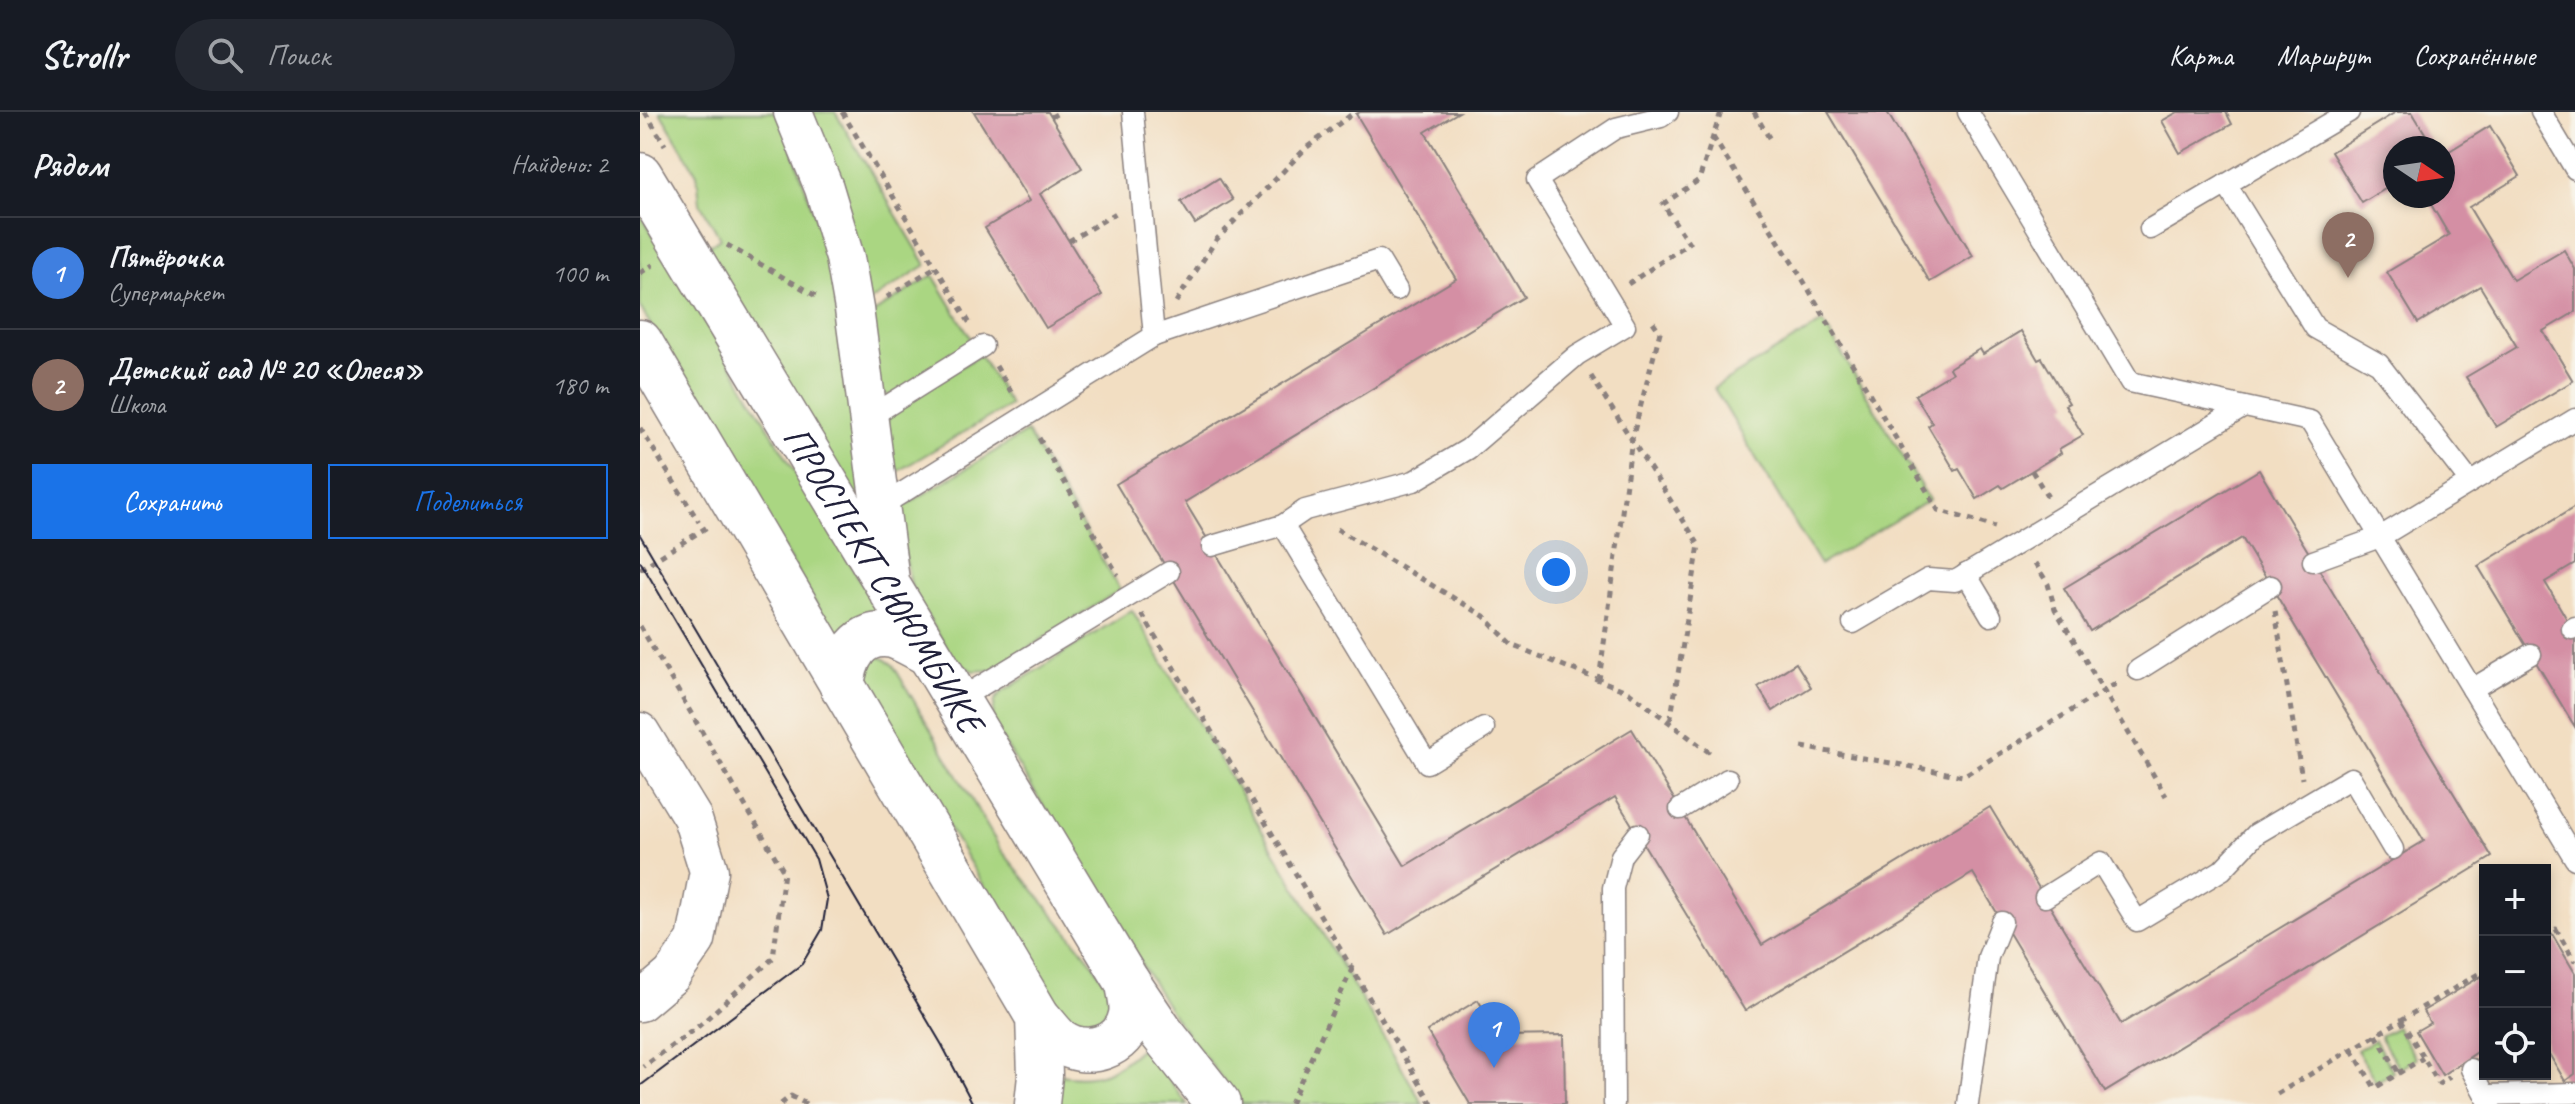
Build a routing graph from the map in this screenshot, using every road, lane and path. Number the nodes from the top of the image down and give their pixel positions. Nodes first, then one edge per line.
1 (645, 112) edge
2 (793, 112) edge
3 (1060, 112) edge
4 (1133, 112) edge
5 (1355, 112) edge
6 (1668, 112) edge
7 (1721, 112) edge
8 (1754, 112) edge
9 (1968, 112) edge
10 (2349, 112) edge
11 (2541, 112) edge
12 (1051, 117) dead end
13 (1713, 137) junction
14 (660, 138) dead end
15 (1771, 141) dead end
16 (2575, 169) edge
17 (640, 175) edge
18 (2226, 184) junction
19 (1141, 197) junction
20 (2150, 229) dead end
21 (720, 241) dead end
22 (1069, 241) dead end
23 (937, 266) dead end
24 (1397, 290) dead end
25 (1636, 296) dead end
26 (827, 302) dead end
27 (879, 302) dead end
28 (1644, 308) dead end
29 (1154, 336) junction
30 (640, 342) edge
31 (983, 346) dead end
32 (1577, 355) junction
33 (2244, 407) junction
34 (868, 418) junction
35 (2575, 419) edge
36 (640, 428) edge
37 (1632, 439) junction
38 (2470, 482) junction
39 (881, 506) junction
40 (1305, 510) junction
41 (720, 519) dead end
42 (1283, 525) junction
43 (703, 530) junction
44 (2380, 537) junction
45 (2022, 540) junction
46 (1212, 546) dead end
47 (2313, 561) dead end
48 (640, 569) edge
49 (1169, 572) dead end
50 (1966, 574) junction
51 (2271, 586) joint
52 (891, 591) junction
53 (1991, 616) dead end
54 (1853, 623) dead end
55 (928, 653) junction
56 (2531, 654) dead end
57 (2138, 670) joint
58 (1599, 680) junction
59 (842, 686) junction
60 (2472, 689) junction
61 (2104, 691) junction
62 (956, 701) junction
63 (1670, 723) junction
64 (1484, 728) dead end
65 (640, 732) edge
66 (1802, 747) dead end
67 (1714, 756) dead end
68 (1728, 779) dead end
69 (2166, 796) dead end
70 (2306, 805) junction
71 (1680, 809) dead end
72 (1638, 834) dead end
73 (2393, 849) dead end
74 (2575, 859) edge
75 (2045, 897) dead end
76 (2002, 922) dead end
77 (2551, 932) edge
78 (2575, 962) edge
79 (1353, 967) dead end
80 (2479, 974) edge
81 (1128, 983) junction
82 (640, 1002) edge
83 (1038, 1017) junction
84 (2401, 1020) junction
85 (2376, 1035) junction
86 (2352, 1050) junction
87 (2423, 1058) junction
88 (2463, 1072) joint
89 (2399, 1073) junction
90 (2575, 1093) edge
91 (2277, 1094) dead end
92 (2488, 1100) edge
93 (781, 1104) edge
94 (806, 1104) edge
95 (1037, 1104) edge
96 (1218, 1104) edge
97 (1290, 1104) edge
98 (1614, 1104) edge
99 (1968, 1104) edge

1 - 14 path
2 - 34 street
3 - 12 path
4 - 19 lane
5 - 29 path
6 - 32 lane
7 - 13 path
8 - 15 path
9 - 33 lane
10 - 18 lane
11 - 16 lane
13 - 25 path
13 - 45 path
17 - 52 main road, ПРОСПЕКТ СЮЮМБИКЕ
18 - 20 lane
18 - 38 lane
19 - 22 path
19 - 29 lane
21 - 26 path
23 - 27 path
24 - 29 lane
28 - 37 path
29 - 39 lane
30 - 59 main road
31 - 34 lane
32 - 37 path
32 - 40 lane
33 - 44 lane
33 - 45 lane
34 - 39 street
35 - 38 lane
36 - 43 path
37 - 58 path
37 - 63 path
38 - 44 lane
39 - 52 street
40 - 42 lane
40 - 58 path
41 - 43 path
42 - 46 lane
42 - 64 lane
43 - 48 path
44 - 47 lane
44 - 60 lane
45 - 50 lane
45 - 61 path
49 - 62 lane
50 - 53 lane
50 - 54 lane
51 - 57 lane
51 - 70 path
52 - 55 main road, ПРОСПЕКТ СЮЮМБИКЕ
55 - 59 main road
55 - 62 main road, ПРОСПЕКТ СЮЮМБИКЕ
56 - 60 lane
57 - 61 path
58 - 63 path
59 - 83 main road
60 - 74 lane
61 - 66 path
61 - 69 path
62 - 81 main road, ПРОСПЕКТ СЮЮМБИКЕ
63 - 67 path
65 - 82 street
68 - 71 lane
70 - 73 lane
70 - 75 lane
72 - 98 lane
76 - 99 lane
77 - 78 path
79 - 97 path
80 - 84 path
81 - 83 main road
81 - 96 main road, ПРОСПЕКТ СЮЮМБИКЕ
83 - 95 main road
84 - 85 path
84 - 87 path
85 - 86 path
85 - 89 path
86 - 89 path
86 - 91 path
87 - 88 path
87 - 89 path
88 - 92 lane
90 - 92 lane
93 - 94 path

